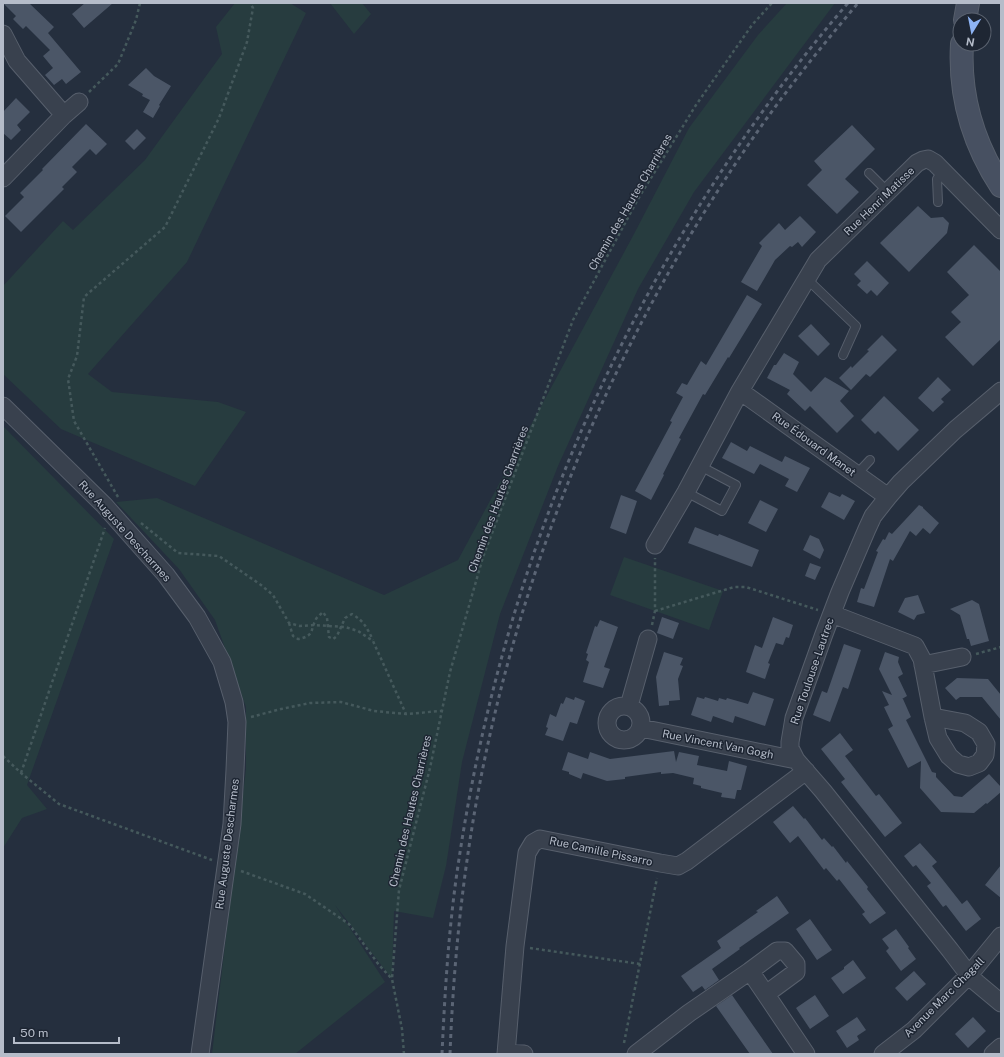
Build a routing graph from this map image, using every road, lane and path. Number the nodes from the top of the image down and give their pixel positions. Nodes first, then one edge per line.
1 (140, 3) edge
2 (250, 3) edge
3 (772, 3) edge
4 (3, 34) edge
5 (962, 52) edge
6 (78, 102) joint
7 (64, 116) junction
8 (943, 171) junction
9 (869, 173) dead end
10 (3, 178) edge
11 (1001, 186) edge
12 (888, 192) junction
13 (938, 202) dead end
14 (1001, 230) edge
15 (809, 274) junction
16 (843, 355) dead end
17 (740, 391) junction
18 (1000, 394) edge
19 (3, 406) edge
20 (870, 460) dead end
21 (700, 466) junction
22 (857, 474) junction
23 (686, 492) junction
24 (888, 497) junction
25 (116, 508) junction
26 (138, 519) dead end
27 (655, 545) joint
28 (832, 614) junction
29 (289, 623) junction
30 (314, 625) junction
31 (329, 626) junction
32 (341, 626) junction
33 (648, 639) dead end
34 (373, 641) junction
35 (1001, 647) edge
36 (962, 657) joint
37 (924, 665) junction
38 (629, 706) junction
39 (442, 711) junction
40 (406, 714) junction
41 (933, 717) dead end
42 (237, 722) junction
43 (641, 728) junction
44 (3, 756) edge
45 (801, 766) junction
46 (660, 863) junction
47 (1001, 936) edge
48 (514, 946) junction
49 (640, 964) junction
50 (750, 972) junction
51 (969, 975) junction
52 (766, 994) junction
53 (1001, 1003) edge
54 (1001, 1047) edge
55 (630, 1050) edge
56 (506, 1053) edge
57 (200, 1054) edge
58 (404, 1054) edge
59 (524, 1054) edge
60 (806, 1054) edge
61 (884, 1054) edge
62 (993, 1054) edge

1 - 6 path
2 - 25 path
3 - 39 path, Chemin des Hautes Charrières
4 - 7 street
5 - 11 street
6 - 7 street
7 - 10 street
8 - 12 street, Rue Henri Matisse
8 - 13 lane
8 - 14 street, Rue Henri Matisse
9 - 12 lane
12 - 15 street, Rue Henri Matisse
15 - 16 lane
15 - 17 street
17 - 21 street
17 - 22 street, Rue Édouard Manet
18 - 24 street, Rue Toulouse-Lautrec
19 - 25 street, Rue Auguste Descharmes
20 - 22 lane
21 - 23 street
21 - 23 lane
22 - 24 street, Rue Édouard Manet
23 - 27 street
24 - 28 street, Rue Toulouse-Lautrec
25 - 42 street, Rue Auguste Descharmes
25 - 44 path
26 - 29 path
27 - 28 path
28 - 37 street
28 - 45 street, Rue Toulouse-Lautrec
29 - 30 path
29 - 30 path
30 - 31 path
30 - 31 path
31 - 32 path
31 - 32 path
32 - 34 path
32 - 34 path
33 - 38 street
34 - 40 path
35 - 36 path
36 - 37 street
37 - 41 street
38 - 43 street
38 - 43 street
39 - 40 path
39 - 58 path, Chemin des Hautes Charrières
40 - 42 path
42 - 57 street, Rue Auguste Descharmes
43 - 45 street, Rue Vincent Van Gogh
45 - 46 street, Rue Camille Pissarro
45 - 51 street, Rue Toulouse-Lautrec
46 - 48 street, Rue Camille Pissarro
46 - 49 path
47 - 51 street, Avenue Marc Chagall
48 - 49 path
48 - 56 street, Rue Camille Pissarro
49 - 55 path
50 - 52 street
50 - 52 street
50 - 55 street
51 - 53 street, Rue Toulouse-Lautrec
51 - 61 street, Avenue Marc Chagall
52 - 60 street
54 - 62 street
56 - 59 street

